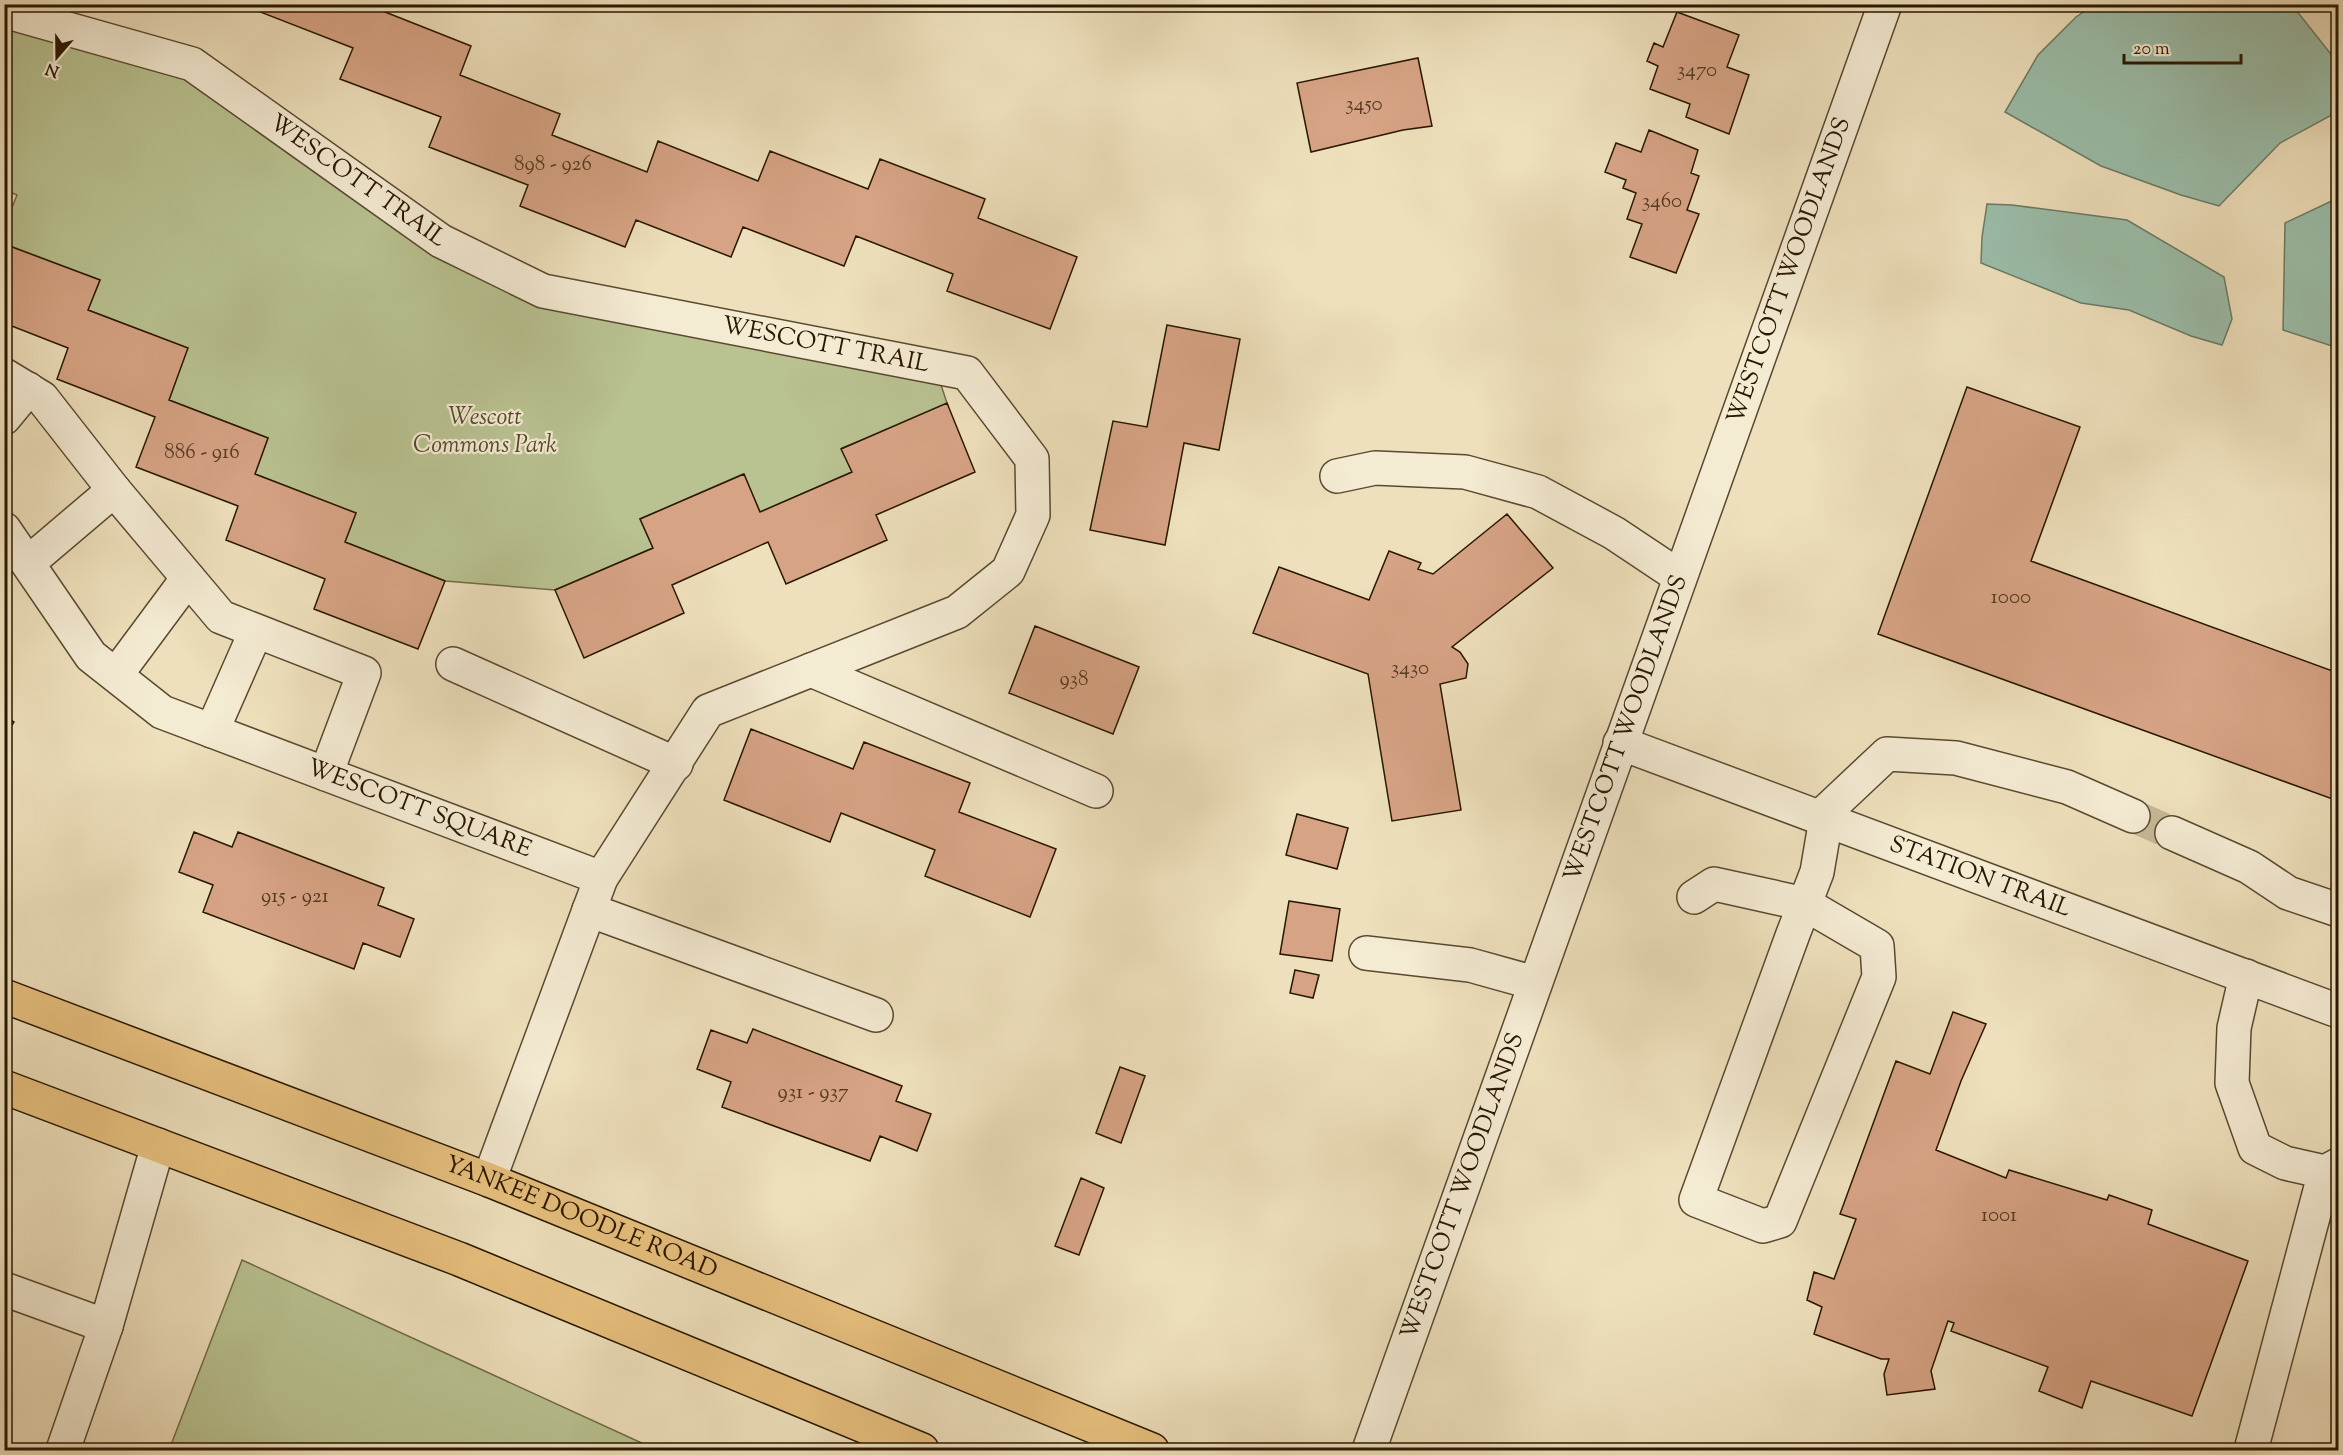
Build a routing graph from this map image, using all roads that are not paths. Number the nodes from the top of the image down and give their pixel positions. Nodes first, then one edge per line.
1 (1885, 4) edge
2 (4, 11) edge
3 (16, 382) edge
4 (4, 418) edge
5 (1338, 476) dead end
6 (114, 490) junction
7 (4, 529) edge
8 (28, 563) junction
9 (188, 578) junction
10 (1680, 578) junction
11 (256, 631) junction
12 (453, 664) dead end
13 (811, 670) junction
14 (116, 675) junction
15 (212, 731) junction
16 (1620, 743) junction
17 (676, 764) junction
18 (326, 774) junction
19 (1096, 791) dead end
20 (2133, 816) tunnel mouth
21 (1823, 818) junction
22 (2172, 833) tunnel mouth
23 (602, 878) junction
24 (1694, 897) dead end
25 (1805, 904) junction
26 (589, 910) junction
27 (2338, 910) edge
28 (1366, 953) dead end
29 (2246, 976) junction
30 (1535, 983) junction
31 (4, 996) edge
32 (2338, 1011) edge
33 (876, 1015) dead end
34 (4, 1087) edge
35 (158, 1145) junction
36 (2332, 1169) edge
37 (489, 1180) junction
38 (4, 1289) edge
39 (106, 1326) junction
40 (63, 1450) edge
41 (922, 1450) edge
42 (1152, 1450) edge
43 (1369, 1450) edge
44 (2251, 1450) edge

1 - 10 street, WESTCOTT WOODLANDS
2 - 13 street, WESCOTT TRAIL
3 - 4 street
3 - 6 street
5 - 10 street
6 - 8 street
6 - 9 street
7 - 8 street, WESCOTT SQUARE
8 - 14 street, WESCOTT SQUARE
9 - 11 street
9 - 14 street
10 - 16 street, WESTCOTT WOODLANDS
11 - 15 street
11 - 18 street
12 - 17 street
13 - 17 street, WESCOTT TRAIL
13 - 19 street
14 - 15 street, WESCOTT SQUARE
15 - 18 street, WESCOTT SQUARE
16 - 21 street, STATION TRAIL
16 - 30 street, WESTCOTT WOODLANDS
17 - 23 street, WESCOTT TRAIL
18 - 23 street, WESCOTT SQUARE
20 - 21 street
21 - 25 street
21 - 29 street, STATION TRAIL
22 - 27 street
23 - 26 street
24 - 25 street
25 - 25 street
26 - 33 street
26 - 37 street
28 - 30 street
29 - 32 street, STATION TRAIL
29 - 36 street
30 - 43 street, WESTCOTT WOODLANDS
31 - 37 main road, YANKEE DOODLE ROAD
34 - 35 main road
35 - 39 street
35 - 41 main road
36 - 44 street
37 - 42 main road, YANKEE DOODLE ROAD
38 - 39 street
39 - 40 street

